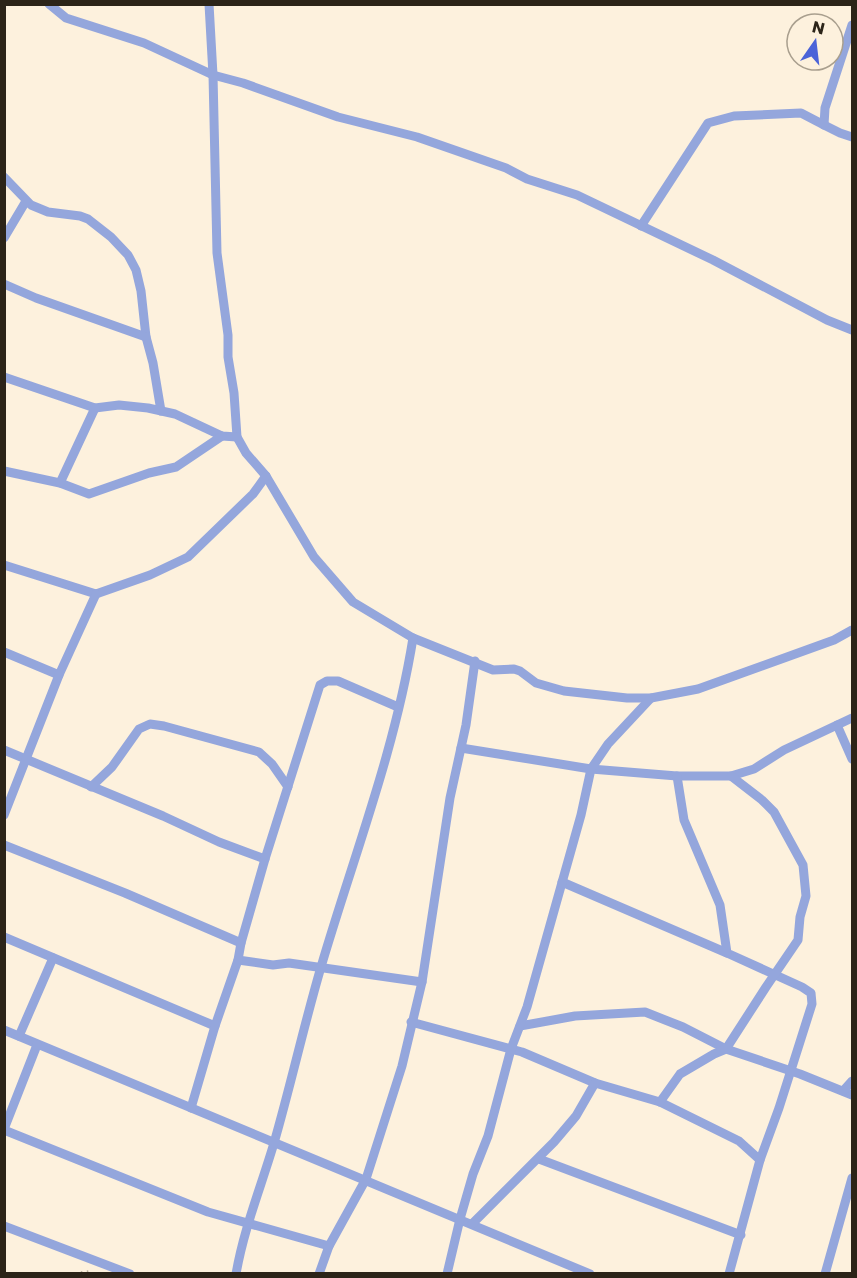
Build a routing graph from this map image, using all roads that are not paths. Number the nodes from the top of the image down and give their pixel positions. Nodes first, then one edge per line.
1 (49, 4) edge
2 (209, 4) edge
3 (852, 25) edge
4 (213, 75) junction
5 (824, 125) junction
6 (852, 137) edge
7 (4, 177) edge
8 (26, 201) junction
9 (641, 226) junction
10 (4, 238) edge
11 (4, 284) edge
12 (852, 330) edge
13 (146, 337) junction
14 (4, 377) edge
15 (95, 408) junction
16 (161, 411) junction
17 (222, 436) junction
18 (237, 437) junction
19 (4, 471) edge
20 (266, 476) junction
21 (60, 483) junction
22 (4, 566) edge
23 (96, 594) junction
24 (852, 630) edge
25 (413, 638) junction
26 (4, 652) edge
27 (475, 662) junction
28 (59, 675) junction
29 (651, 698) junction
30 (398, 707) junction
31 (852, 718) edge
32 (837, 725) junction
33 (461, 748) junction
34 (4, 750) edge
35 (852, 759) edge
36 (27, 760) junction
37 (591, 769) junction
38 (677, 776) junction
39 (731, 776) junction
40 (91, 787) junction
41 (288, 787) junction
42 (4, 815) edge
43 (4, 845) edge
44 (265, 859) junction
45 (562, 882) junction
46 (4, 937) edge
47 (241, 943) junction
48 (727, 953) junction
49 (53, 958) junction
50 (238, 960) junction
51 (320, 968) junction
52 (774, 975) junction
53 (422, 982) junction
54 (411, 1022) junction
55 (215, 1026) junction
56 (520, 1026) junction
57 (4, 1030) edge
58 (19, 1036) junction
59 (37, 1046) junction
60 (511, 1049) junction
61 (726, 1049) junction
62 (791, 1071) junction
63 (852, 1082) edge
64 (595, 1083) junction
65 (843, 1091) junction
66 (852, 1095) edge
67 (660, 1102) junction
68 (191, 1108) junction
69 (4, 1129) edge
70 (274, 1143) junction
71 (539, 1159) junction
72 (760, 1160) junction
73 (852, 1178) edge
74 (366, 1179) junction
75 (460, 1219) junction
76 (247, 1223) junction
77 (472, 1224) junction
78 (4, 1226) edge
79 (741, 1235) junction
80 (329, 1246) junction
81 (130, 1274) edge
82 (236, 1274) edge
83 (319, 1274) edge
84 (447, 1274) edge
85 (590, 1274) edge
86 (729, 1274) edge
87 (825, 1274) edge

1 - 4 street
2 - 4 street
3 - 5 street
4 - 9 street
4 - 18 street
5 - 6 street
5 - 9 street
7 - 8 street
8 - 10 street
8 - 13 street
9 - 12 street
11 - 13 street
13 - 16 street
14 - 15 street
15 - 16 street
15 - 21 street
16 - 17 street
17 - 18 street
17 - 21 street
18 - 20 street
19 - 21 street
20 - 23 street
20 - 25 street
22 - 23 street
23 - 28 street
24 - 29 street
25 - 27 street
25 - 30 street
26 - 28 street
27 - 29 street
27 - 33 street
28 - 36 street
29 - 37 street
30 - 41 street
30 - 51 street
31 - 32 street
32 - 35 street
32 - 39 street
33 - 37 street
33 - 53 street
34 - 36 street
36 - 40 street
36 - 42 street
37 - 38 street
37 - 45 street
38 - 39 street
38 - 48 street
39 - 52 street
40 - 41 street
40 - 44 street
41 - 44 street
43 - 47 street
44 - 47 street
45 - 48 street
45 - 56 street
46 - 49 street
47 - 50 street
48 - 52 street
49 - 55 street
49 - 58 street
50 - 51 street
50 - 55 street
51 - 53 street
51 - 70 street
52 - 61 street
52 - 62 street
53 - 54 street
54 - 60 street
54 - 74 street
55 - 68 street
56 - 60 street
56 - 61 street
57 - 58 street
58 - 59 street
59 - 68 street
59 - 69 street
60 - 64 street
60 - 75 street
61 - 62 street
61 - 67 street
62 - 65 street
62 - 72 street
63 - 65 street
64 - 67 street
64 - 71 street
65 - 66 street
67 - 72 street
68 - 70 street
69 - 76 street
70 - 74 street
70 - 76 street
71 - 77 street
71 - 79 street
72 - 79 street
73 - 87 street
74 - 75 street
74 - 80 street
75 - 77 street
75 - 84 street
76 - 80 street
76 - 82 street
77 - 85 street
78 - 81 street
79 - 86 street
80 - 83 street

